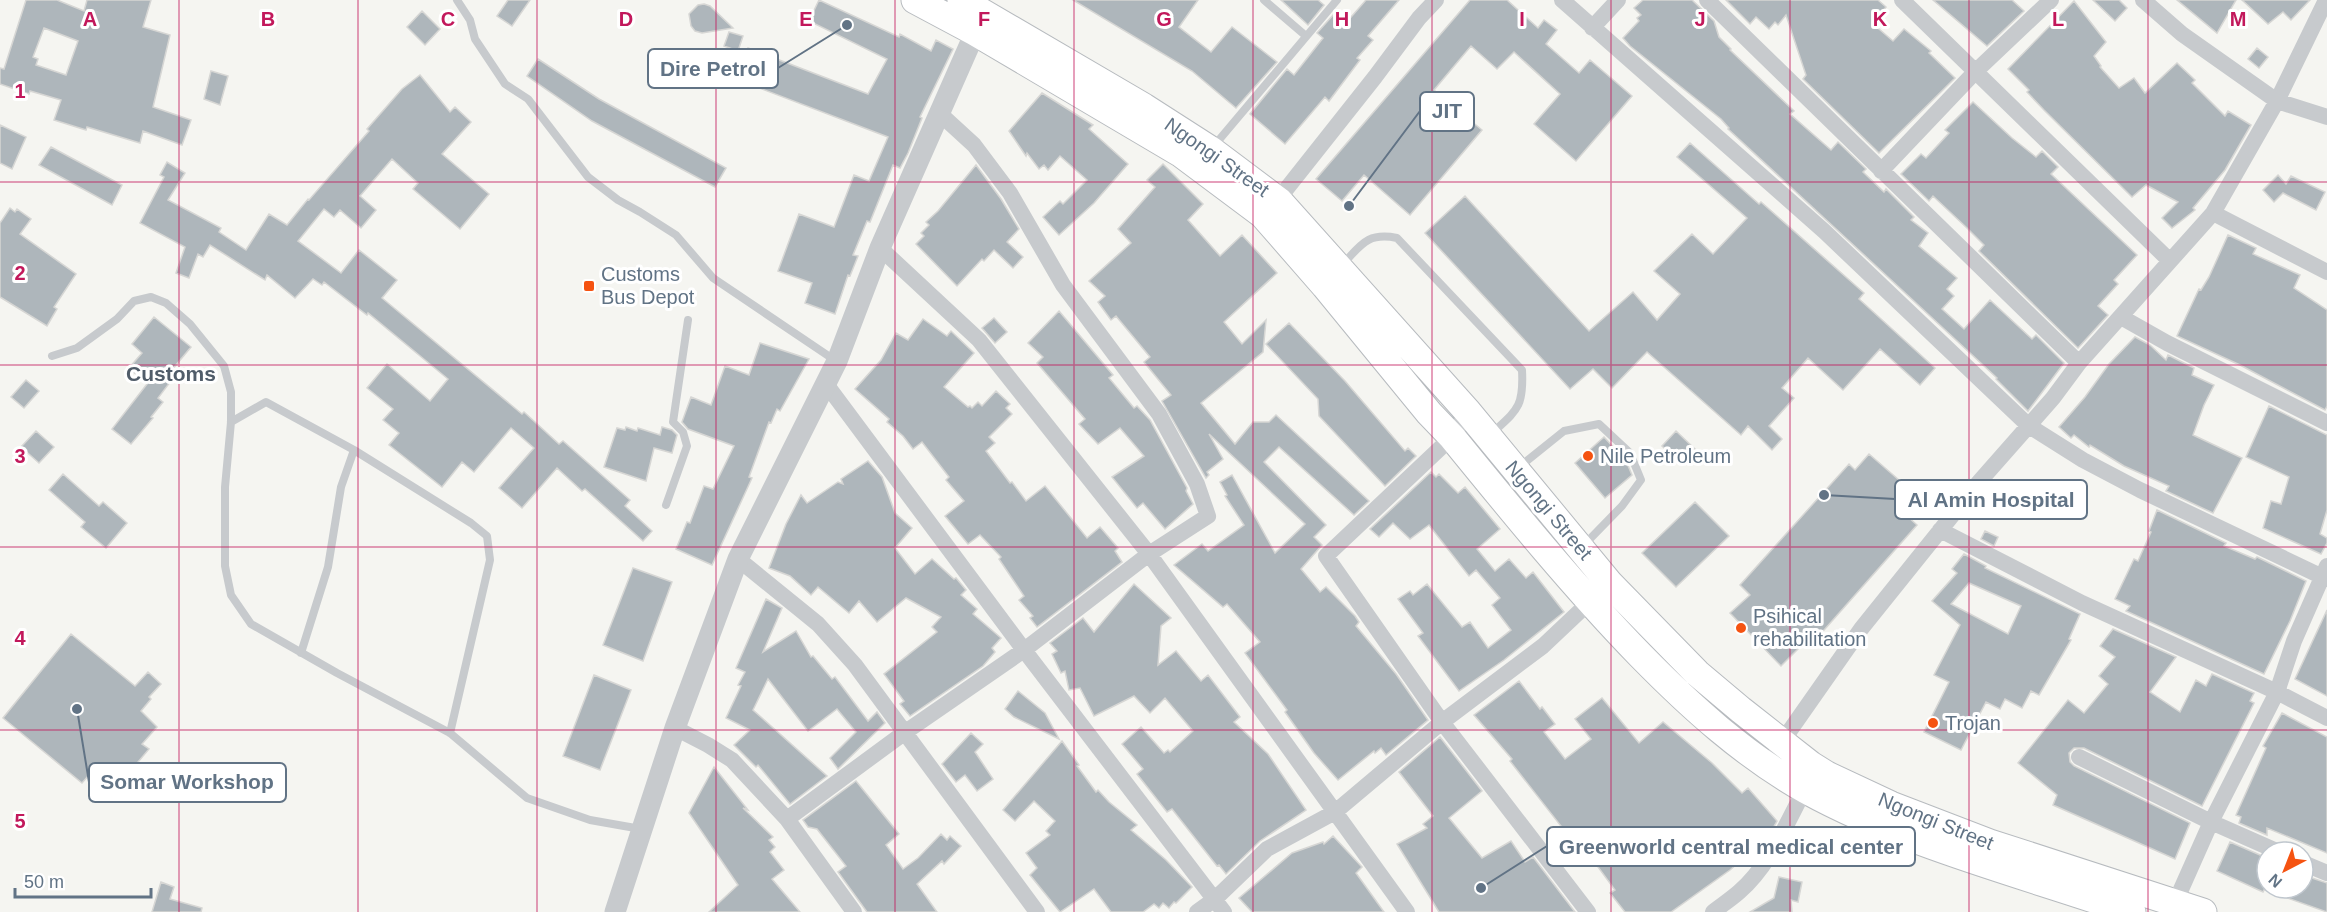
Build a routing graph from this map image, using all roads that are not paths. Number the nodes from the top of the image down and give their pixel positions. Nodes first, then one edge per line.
1 (457, 0) edge
2 (915, 0) edge
3 (1264, 0) edge
4 (1338, 0) edge
5 (1436, 0) edge
6 (1562, 0) edge
7 (1618, 0) edge
8 (1707, 0) edge
9 (1902, 0) edge
10 (2051, 0) edge
11 (2142, 0) edge
12 (2326, 0) edge
13 (973, 15) edge
14 (1592, 28) junction
15 (1306, 36) junction
16 (1976, 71) junction
17 (2277, 101) junction
18 (938, 112) junction
19 (2327, 117) edge
20 (1211, 150) junction
21 (1881, 171) junction
22 (1271, 208) junction
23 (2213, 213) junction
24 (880, 248) junction
25 (2170, 261) junction
26 (1339, 267) junction
27 (2327, 272) edge
28 (2121, 317) junction
29 (688, 320) dead end
30 (52, 356) dead end
31 (837, 361) junction
32 (2079, 363) junction
33 (826, 384) junction
34 (1468, 412) junction
35 (231, 422) junction
36 (2327, 423) edge
37 (2029, 426) junction
38 (1452, 437) junction
39 (1487, 438) junction
40 (354, 450) junction
41 (1515, 470) junction
42 (666, 505) dead end
43 (1940, 530) junction
44 (1581, 547) junction
45 (1149, 554) junction
46 (738, 559) junction
47 (2326, 574) edge
48 (1610, 584) junction
49 (1589, 601) junction
50 (1024, 650) junction
51 (302, 653) junction
52 (2277, 692) junction
53 (2327, 718) edge
54 (1442, 722) junction
55 (675, 728) junction
56 (450, 733) junction
57 (904, 733) junction
58 (1782, 742) junction
59 (2079, 757) dead end
60 (1767, 765) junction
61 (1805, 789) junction
62 (1335, 812) junction
63 (787, 819) junction
64 (2211, 822) junction
65 (641, 829) junction
66 (2255, 841) edge
67 (2175, 903) junction
68 (1220, 905) edge
69 (615, 912) edge
70 (854, 912) edge
71 (1037, 912) edge
72 (1197, 912) edge
73 (1407, 912) edge
74 (1588, 912) edge
75 (1713, 912) edge
76 (2132, 912) edge
77 (2204, 912) edge

1 - 31 lane
2 - 13 main road, Ngongi Street
3 - 15 lane
4 - 15 lane
5 - 22 street
6 - 14 street
7 - 14 street
8 - 21 street
9 - 16 street
10 - 16 street
11 - 17 street
12 - 17 street
13 - 18 street
13 - 20 main road, Ngongi Street
13 - 22 main road, Ngongi Street
14 - 37 street
15 - 20 lane
16 - 21 street
16 - 25 street
17 - 19 street
17 - 23 street
18 - 24 street
18 - 45 street
20 - 22 main road, Ngongi Street
21 - 32 street
22 - 26 main road, Ngongi Street
22 - 38 main road, Ngongi Street
23 - 25 street
23 - 27 street
24 - 31 street
24 - 45 street
25 - 28 street
26 - 34 main road, Ngongi Street
26 - 39 lane
28 - 32 street
28 - 36 street
29 - 42 lane
30 - 35 lane
31 - 33 street
32 - 37 street
33 - 46 street
33 - 50 street
34 - 38 street
34 - 39 main road, Ngongi Street
35 - 40 lane
35 - 51 lane
37 - 43 street
37 - 47 street
38 - 49 main road, Ngongi Street
38 - 54 street
39 - 41 main road, Ngongi Street
40 - 51 lane
40 - 56 lane
41 - 44 main road, Ngongi Street
41 - 44 lane
43 - 52 street
43 - 58 street
44 - 48 main road, Ngongi Street
45 - 50 street
45 - 62 street
46 - 55 street
46 - 57 street
47 - 52 street
48 - 49 street
48 - 58 main road, Ngongi Street
49 - 54 street
49 - 60 main road, Ngongi Street
50 - 57 street
50 - 68 street
51 - 56 lane
52 - 53 street
52 - 64 street
54 - 62 street
54 - 74 street
55 - 63 street
55 - 65 street
56 - 65 lane
57 - 63 street
57 - 71 street
58 - 60 street
58 - 67 main road, Ngongi Street
59 - 64 street
60 - 61 main road, Ngongi Street
61 - 75 street
61 - 76 main road, Ngongi Street
62 - 68 street
62 - 73 street
63 - 70 street
64 - 66 street
64 - 67 street
65 - 69 street
67 - 77 main road, Ngongi Street
68 - 72 street

